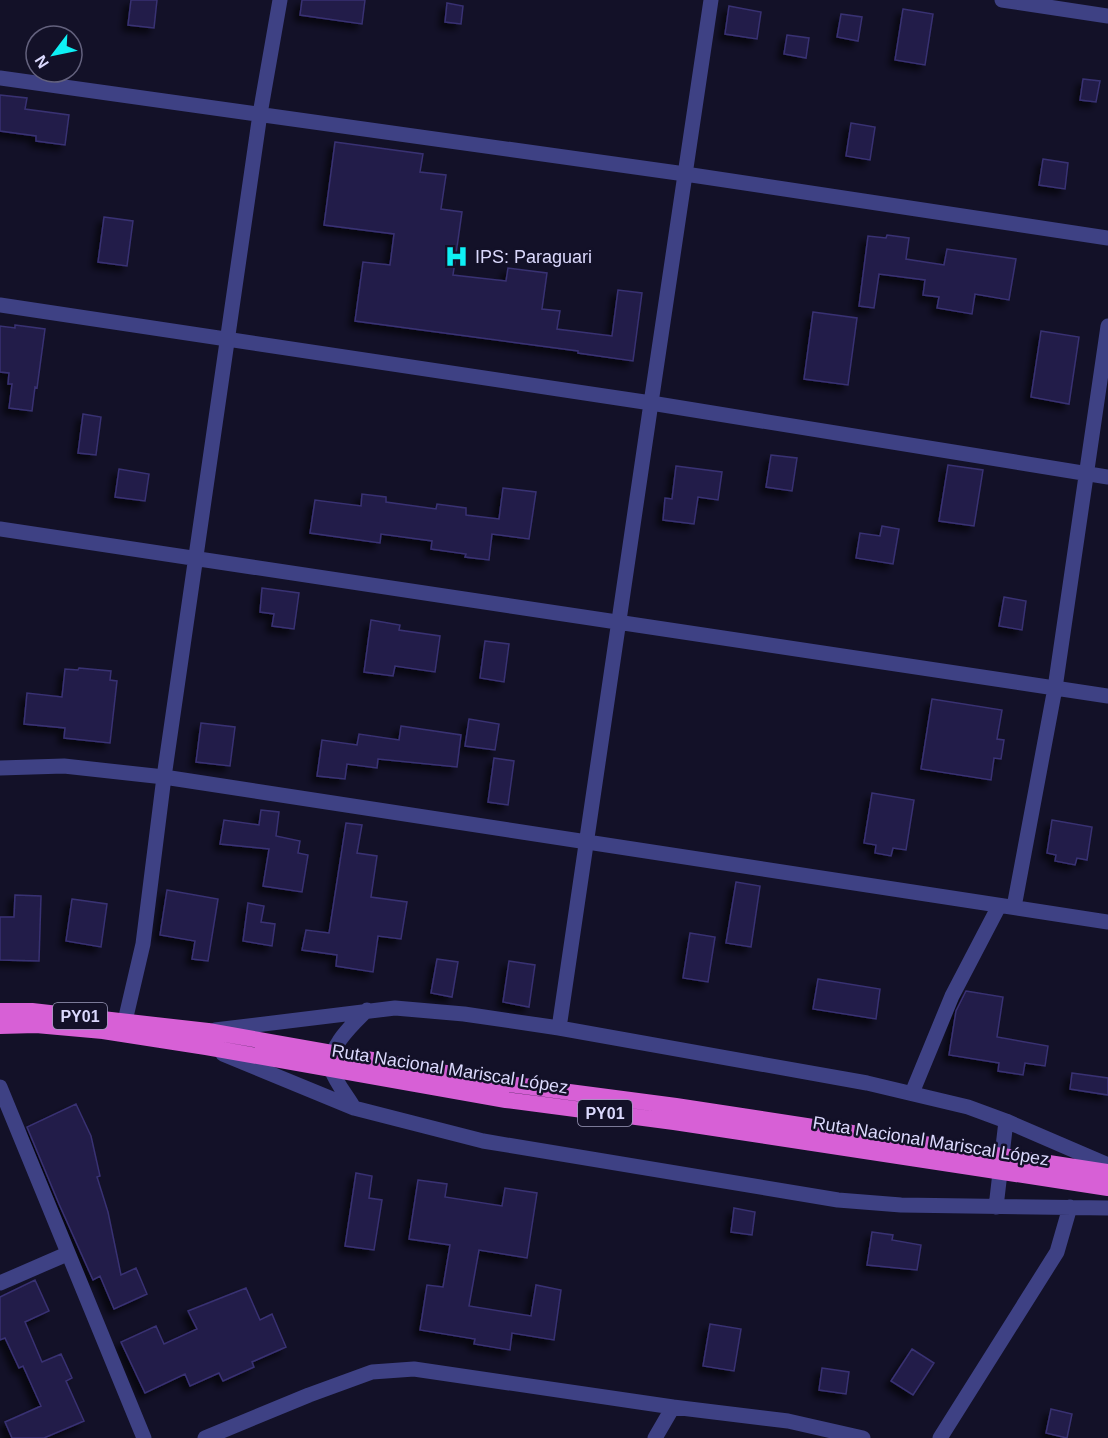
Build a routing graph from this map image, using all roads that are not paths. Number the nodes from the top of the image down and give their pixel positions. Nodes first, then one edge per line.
1 (280, 0) edge
2 (711, 0) edge
3 (1002, 0) edge
4 (1108, 16) edge
5 (0, 78) edge
6 (260, 114) junction
7 (685, 174) junction
8 (1108, 238) edge
9 (0, 305) edge
10 (1108, 326) edge
11 (229, 338) junction
12 (651, 403) junction
13 (1086, 474) junction
14 (1108, 477) edge
15 (0, 529) edge
16 (197, 559) junction
17 (618, 623) junction
18 (1055, 688) junction
19 (1108, 696) edge
20 (0, 768) edge
21 (164, 777) junction
22 (587, 842) junction
23 (1007, 907) junction
24 (1108, 922) edge
25 (367, 1010) junction
26 (0, 1011) edge
27 (125, 1021) junction
28 (0, 1026) edge
29 (559, 1028) junction
30 (207, 1039) junction
31 (332, 1062) junction
32 (0, 1087) edge
33 (912, 1093) junction
34 (354, 1108) junction
35 (1006, 1121) junction
36 (1001, 1163) junction
37 (1108, 1166) edge
38 (1108, 1172) edge
39 (1108, 1188) edge
40 (996, 1207) junction
41 (1070, 1207) junction
42 (1108, 1208) edge
43 (67, 1254) junction
44 (0, 1283) edge
45 (673, 1407) junction
46 (144, 1438) edge
47 (205, 1438) edge
48 (655, 1438) edge
49 (863, 1438) edge
50 (940, 1438) edge

1 - 6 street
2 - 7 street
3 - 4 street
5 - 6 street
6 - 7 street
6 - 11 street
7 - 8 street
7 - 12 street
9 - 11 street
10 - 13 street
11 - 12 street
11 - 16 street
12 - 13 street
12 - 17 street
13 - 14 street
13 - 18 street
15 - 16 street
16 - 17 street
16 - 21 street
17 - 18 street
17 - 22 street
18 - 19 street
18 - 23 street
20 - 21 street
21 - 22 street
21 - 27 street
22 - 23 street
22 - 29 street
23 - 24 street
23 - 33 street
25 - 29 street
25 - 30 street
25 - 31 street
26 - 27 highway, Ruta Nacional Mariscal López / PY01
27 - 30 highway, Ruta Nacional Mariscal López / PY01
28 - 30 highway, Ruta Nacional Mariscal López / PY01
29 - 33 street
30 - 31 highway, Ruta Nacional Mariscal López / PY01
30 - 34 street
31 - 34 street
31 - 36 highway, Ruta Nacional Mariscal López / PY01
32 - 43 street
33 - 35 street
34 - 40 street
35 - 36 street
35 - 37 street
36 - 38 highway, Ruta Nacional Mariscal López / PY01
36 - 39 highway, Ruta Nacional Mariscal López / PY01
36 - 40 street
40 - 41 street
41 - 42 street
41 - 50 street
43 - 44 street
43 - 46 street
45 - 47 street
45 - 48 street
45 - 49 street

